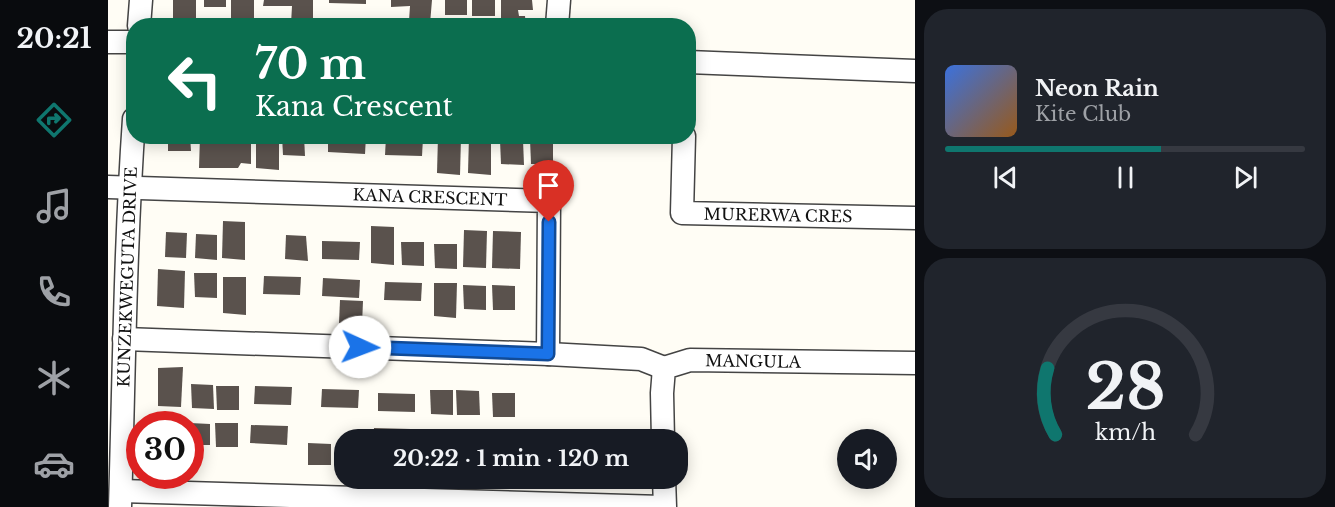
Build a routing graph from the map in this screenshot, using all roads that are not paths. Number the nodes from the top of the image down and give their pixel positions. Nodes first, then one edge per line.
1 (141, 0) edge
2 (559, 0) edge
3 (140, 18) edge
4 (558, 18) edge
5 (108, 42) edge
6 (126, 42) edge
7 (696, 62) edge
8 (915, 71) edge
9 (128, 144) edge
10 (684, 144) edge
11 (118, 187) edge
12 (915, 218) edge
13 (124, 339) junction
14 (548, 354) junction
15 (915, 363) edge
16 (664, 368) junction
17 (663, 429) edge
18 (664, 489) edge
19 (120, 499) edge
20 (664, 507) edge

1 - 3 street
2 - 4 street
5 - 6 street
7 - 8 street
9 - 11 street, KUNZEKWEGUTA DRIVE
10 - 12 street, MURERWA CRES
11 - 13 street, KUNZEKWEGUTA DRIVE
11 - 14 street, KANA CRESCENT
13 - 14 street
13 - 19 street, KUNZEKWEGUTA DRIVE
14 - 16 street
15 - 16 street, MANGULA
16 - 17 street
18 - 20 street
19 - 20 street

